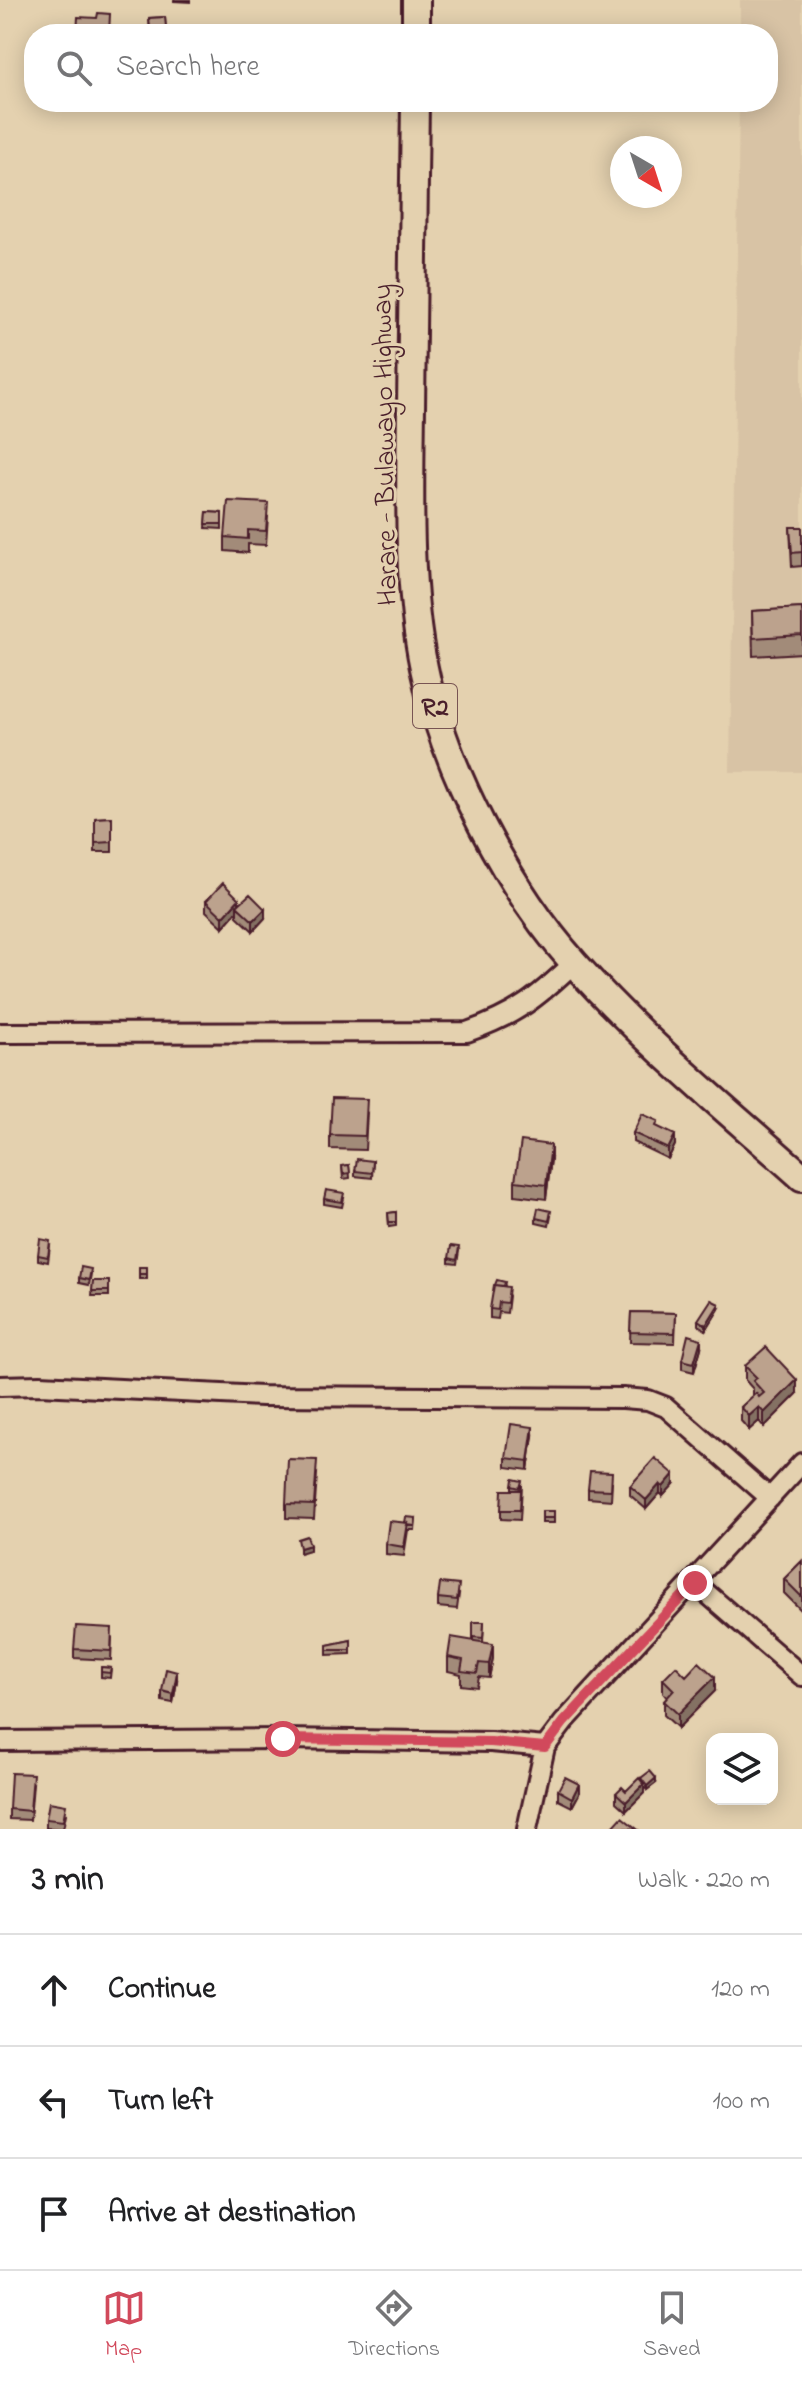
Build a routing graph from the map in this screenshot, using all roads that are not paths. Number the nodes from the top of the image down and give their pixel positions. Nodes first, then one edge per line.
1 (416, 0) edge
2 (416, 24) edge
3 (415, 112) edge
4 (574, 963) junction
5 (0, 1033) edge
6 (802, 1177) edge
7 (0, 1386) edge
8 (802, 1463) edge
9 (770, 1498) junction
10 (695, 1583) junction
11 (802, 1676) edge
12 (0, 1741) edge
13 (545, 1747) junction
14 (527, 1829) edge

1 - 2 highway
3 - 4 highway, Harare - Bulawayo Highway / R2
4 - 5 street
4 - 6 highway, Harare - Bulawayo Highway / R2
7 - 9 street
8 - 9 street
9 - 10 street
10 - 11 street
10 - 13 street
12 - 13 street
13 - 14 street

